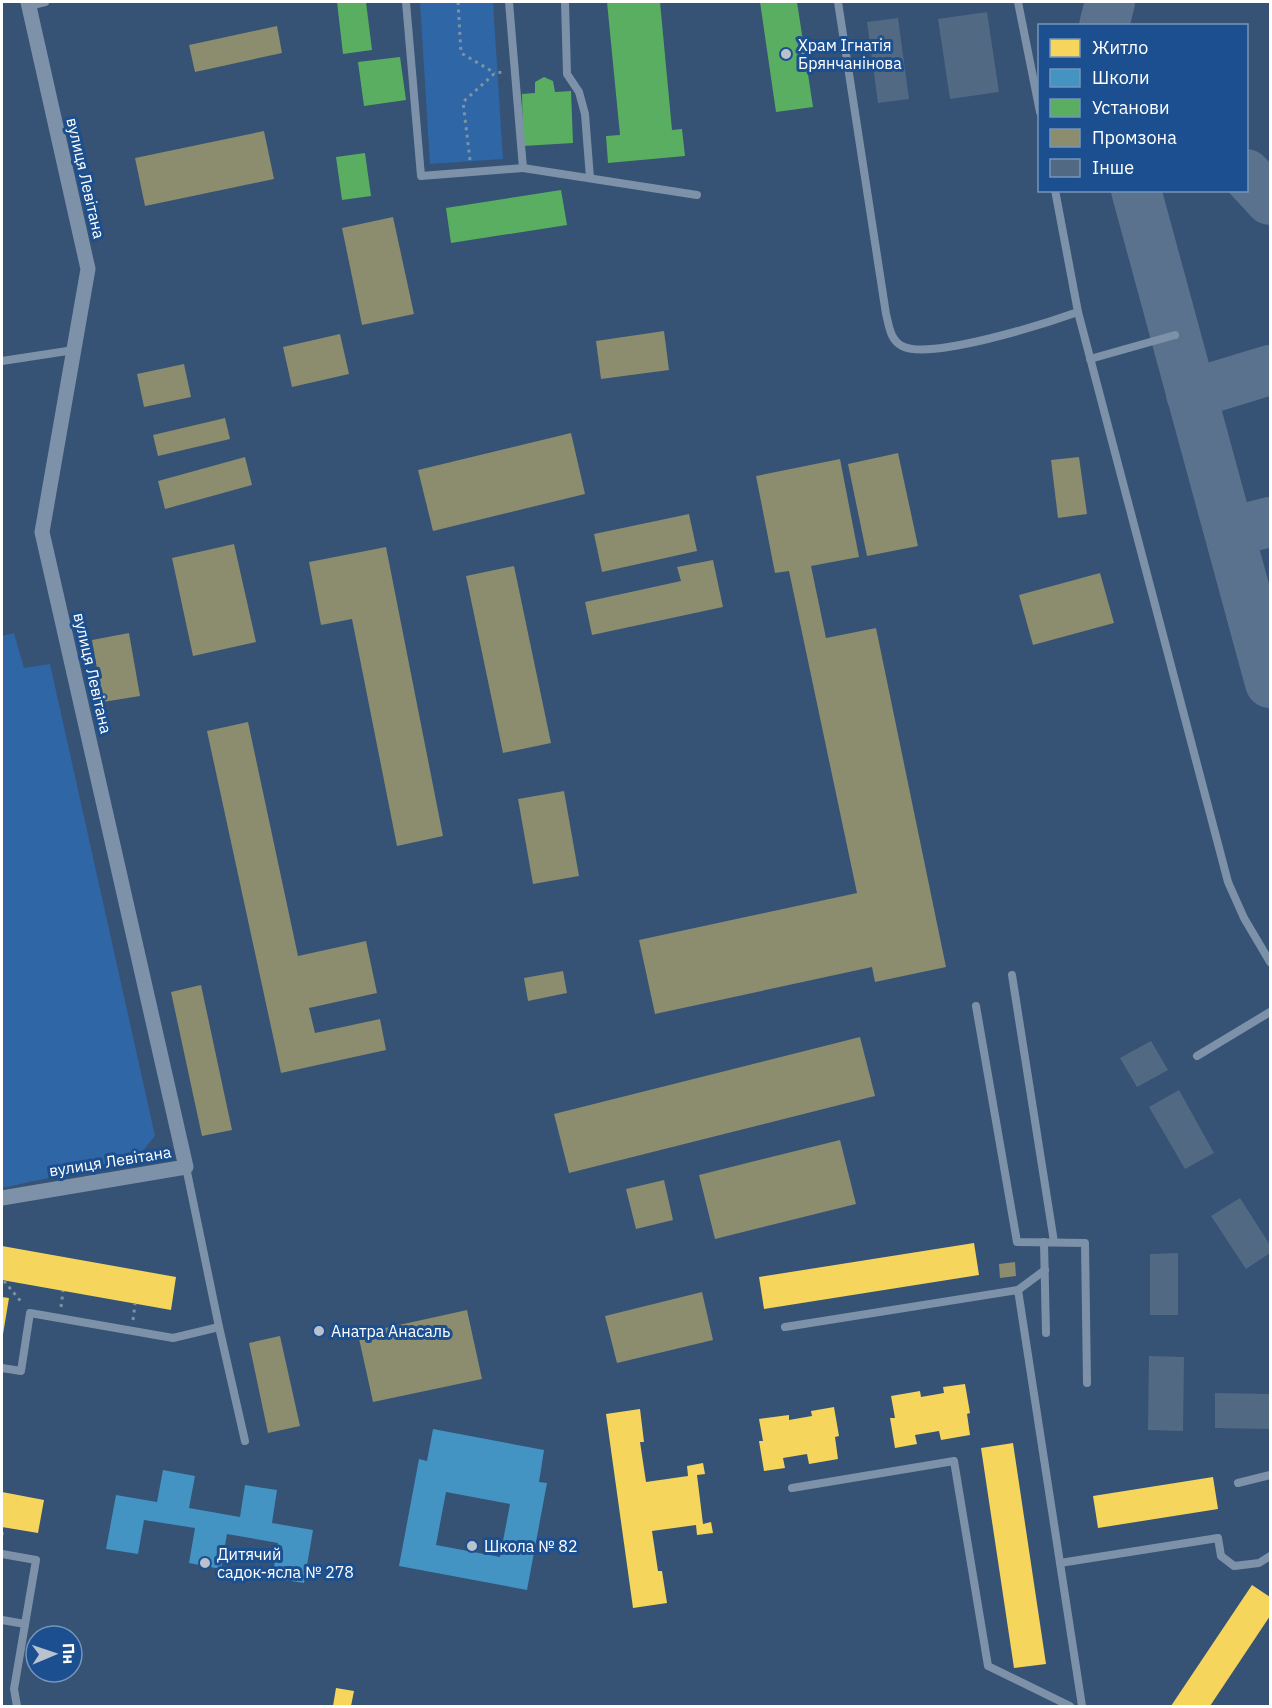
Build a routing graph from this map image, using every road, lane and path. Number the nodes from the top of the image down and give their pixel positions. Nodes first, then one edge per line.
1 (45, 2) edge
2 (406, 2) edge
3 (458, 2) edge
4 (509, 2) edge
5 (565, 2) edge
6 (838, 2) edge
7 (1018, 2) edge
8 (29, 4) edge
9 (515, 71) junction
10 (495, 73) junction
11 (1038, 102) edge
12 (523, 168) junction
13 (471, 172) junction
14 (590, 178) junction
15 (1054, 192) edge
16 (697, 195) dead end
17 (1078, 312) junction
18 (1175, 335) dead end
19 (74, 350) junction
20 (1090, 359) junction
21 (2, 361) edge
22 (1269, 956) edge
23 (1012, 975) dead end
24 (975, 1006) dead end
25 (1270, 1012) edge
26 (1197, 1056) dead end
27 (186, 1167) junction
28 (2, 1198) edge
29 (1044, 1242) junction
30 (1054, 1242) junction
31 (1045, 1270) junction
32 (4, 1281) dead end
33 (1018, 1290) junction
34 (30, 1312) junction
35 (219, 1327) junction
36 (785, 1327) dead end
37 (1046, 1333) dead end
38 (2, 1368) edge
39 (1087, 1383) dead end
40 (244, 1441) dead end
41 (1270, 1475) edge
42 (1238, 1483) dead end
43 (792, 1488) dead end
44 (3, 1527) edge
45 (2, 1535) edge
46 (2, 1554) edge
47 (1270, 1556) edge
48 (1060, 1563) junction
49 (2, 1620) edge
50 (25, 1624) joint
51 (24, 1630) edge
52 (17, 1707) edge
53 (1070, 1707) edge
54 (1082, 1707) edge

1 - 8 lane
2 - 13 lane
3 - 10 path
4 - 9 lane
5 - 14 lane
6 - 17 lane
7 - 11 lane
8 - 19 street, вулиця Левітана
9 - 10 path
9 - 12 lane
10 - 13 path
12 - 13 lane
12 - 14 lane
14 - 16 lane
15 - 17 lane
17 - 20 lane
18 - 20 lane
19 - 21 lane
19 - 27 street, вулиця Левітана
20 - 22 lane
23 - 30 lane
24 - 29 lane
25 - 26 lane
27 - 28 street, вулиця Левітана
27 - 35 lane
29 - 30 lane
29 - 31 lane
30 - 39 lane
31 - 33 lane
31 - 37 lane
32 - 34 path
33 - 36 lane
33 - 48 lane
34 - 35 lane
34 - 38 lane
35 - 40 lane
41 - 42 lane
43 - 53 lane
44 - 45 path
46 - 50 lane
47 - 48 lane
48 - 54 lane
49 - 50 lane
51 - 52 lane

